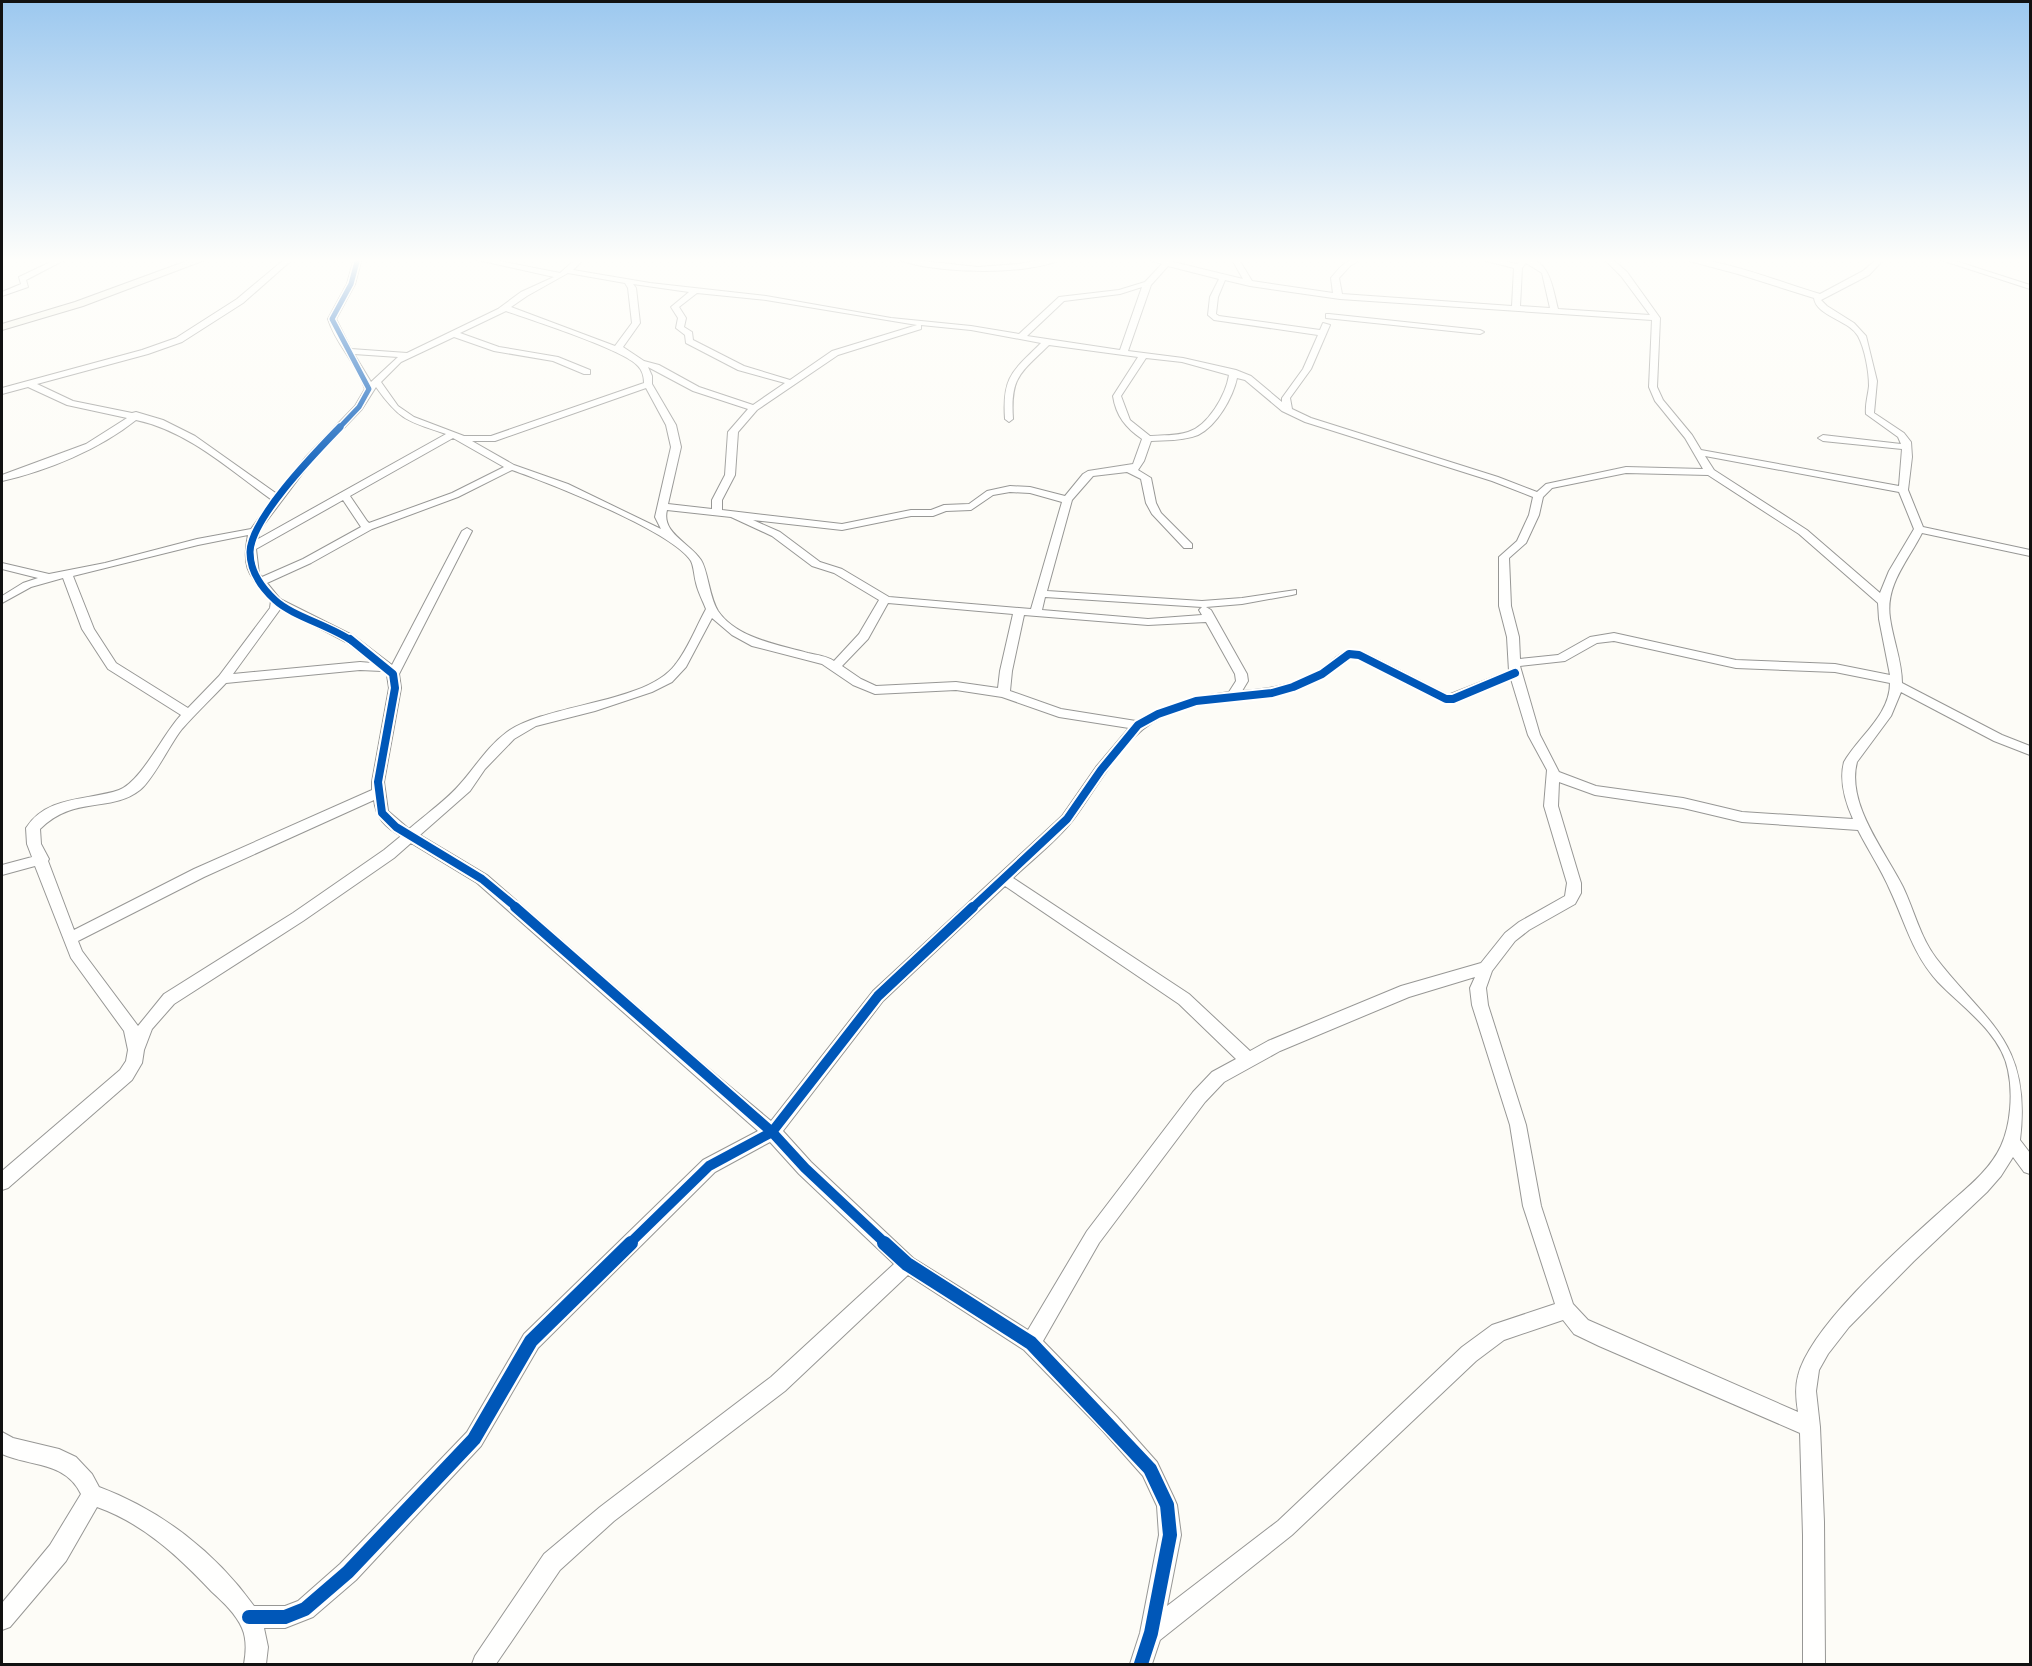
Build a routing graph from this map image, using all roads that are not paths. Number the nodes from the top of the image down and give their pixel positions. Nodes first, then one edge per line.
1 (186, 336) edge
2 (340, 336) edge
3 (446, 336) edge
4 (459, 336) edge
5 (581, 336) edge
6 (626, 336) edge
7 (688, 336) edge
8 (888, 336) edge
9 (1014, 336) edge
10 (1132, 336) edge
11 (1323, 336) edge
12 (1655, 336) edge
13 (1862, 336) edge
14 (1021, 337) joint
15 (1046, 343) junction
16 (350, 351) junction
17 (622, 351) junction
18 (1122, 354) junction
19 (407, 355) junction
20 (1143, 356) junction
21 (641, 363) junction
22 (587, 372) dead end
23 (1233, 372) junction
24 (27, 383) junction
25 (793, 383) junction
26 (648, 384) junction
27 (373, 386) junction
28 (2, 391) edge
29 (754, 408) junction
30 (1288, 411) junction
31 (136, 415) junction
32 (1009, 419) dead end
33 (458, 436) junction
34 (1823, 438) dead end
35 (1148, 439) junction
36 (1906, 447) junction
37 (1698, 452) junction
38 (511, 467) junction
39 (1131, 470) junction
40 (1710, 472) junction
41 (2, 478) edge
42 (1903, 490) junction
43 (343, 494) junction
44 (1538, 496) junction
45 (278, 500) junction
46 (1067, 500) junction
47 (662, 506) junction
48 (717, 511) junction
49 (730, 513) junction
50 (368, 527) junction
51 (1919, 529) junction
52 (254, 531) junction
53 (466, 531) dead end
54 (670, 537) junction
55 (1188, 546) dead end
56 (250, 548) junction
57 (2031, 553) edge
58 (2, 566) edge
59 (67, 574) junction
60 (49, 578) junction
61 (259, 583) junction
62 (1292, 592) dead end
63 (1042, 594) junction
64 (885, 599) junction
65 (2, 600) edge
66 (276, 601) junction
67 (1883, 601) junction
68 (1202, 604) junction
69 (711, 610) junction
70 (1019, 613) junction
71 (1035, 614) junction
72 (1208, 618) junction
73 (836, 666) junction
74 (1515, 668) junction
75 (391, 671) junction
76 (223, 679) junction
77 (1896, 682) junction
78 (1004, 693) junction
79 (1233, 695) junction
80 (188, 714) junction
81 (1138, 725) junction
82 (2031, 751) edge
83 (1553, 775) junction
84 (379, 792) junction
85 (1863, 825) junction
86 (409, 836) junction
87 (42, 859) junction
88 (2, 870) edge
89 (1005, 879) junction
90 (70, 939) junction
91 (1486, 968) junction
92 (136, 1050) junction
93 (1249, 1061) junction
94 (772, 1132) junction
95 (2011, 1142) junction
96 (2031, 1166) edge
97 (2, 1182) edge
98 (906, 1264) junction
99 (1566, 1310) junction
100 (1031, 1343) junction
101 (1810, 1427) junction
102 (2, 1442) edge
103 (92, 1495) junction
104 (249, 1617) junction
105 (2, 1619) edge
106 (1151, 1633) junction
107 (255, 1665) edge
108 (483, 1665) edge
109 (1141, 1665) edge
110 (1814, 1665) edge

1 - 24 street
2 - 16 street
3 - 19 street
4 - 22 street
5 - 17 street
6 - 17 street
7 - 25 street
8 - 25 street
9 - 14 street
10 - 18 street
11 - 30 street
12 - 37 street
13 - 36 street
14 - 15 street
15 - 18 street
15 - 32 street
16 - 19 street
16 - 27 street
17 - 21 street
18 - 20 street
19 - 27 street
20 - 23 street
20 - 35 street
21 - 26 street
21 - 29 street
23 - 30 street
23 - 35 street
24 - 28 street
24 - 31 street
25 - 29 street
26 - 33 street
26 - 47 street
27 - 33 street
27 - 45 street
29 - 48 street
30 - 44 street
31 - 41 street
31 - 45 street
33 - 38 street
33 - 43 street
34 - 36 street
35 - 39 street
36 - 42 street
37 - 40 street
37 - 42 street
38 - 50 street
38 - 54 street
39 - 46 street
39 - 55 street
40 - 44 street
40 - 67 street
42 - 51 street
43 - 50 street
43 - 56 street
44 - 74 street
45 - 52 street
46 - 49 street
46 - 63 street
47 - 48 street
47 - 54 street
48 - 49 street
49 - 64 street
50 - 61 street
51 - 57 street
51 - 67 street
52 - 56 street
52 - 59 street
53 - 75 street
54 - 69 street
56 - 61 street
58 - 60 street
59 - 60 street
59 - 80 street
60 - 65 street
61 - 66 street
62 - 68 street
63 - 68 street
63 - 71 street
64 - 70 street
64 - 73 street
66 - 75 street
66 - 76 street
67 - 77 street
68 - 72 street
69 - 73 street
69 - 86 street
70 - 71 street
70 - 78 street
71 - 72 street
72 - 79 street
73 - 78 street
74 - 77 street
74 - 79 street
74 - 83 street
75 - 76 street
75 - 84 street
76 - 80 street
77 - 82 street
77 - 85 street
78 - 81 street
79 - 81 street
80 - 87 street
81 - 89 street
83 - 85 street
83 - 91 street
84 - 86 street
84 - 90 street
85 - 95 street
86 - 92 street
86 - 94 street
87 - 88 street
87 - 90 street
89 - 93 street
89 - 94 street
90 - 92 street
91 - 93 street
91 - 99 street
92 - 97 street
93 - 100 street
94 - 98 street
94 - 104 street
95 - 96 street
95 - 101 street
98 - 100 street
98 - 108 street
99 - 101 street
99 - 106 street
100 - 106 street
101 - 110 street
102 - 103 street
103 - 104 street
103 - 105 street
104 - 107 street
106 - 109 street

